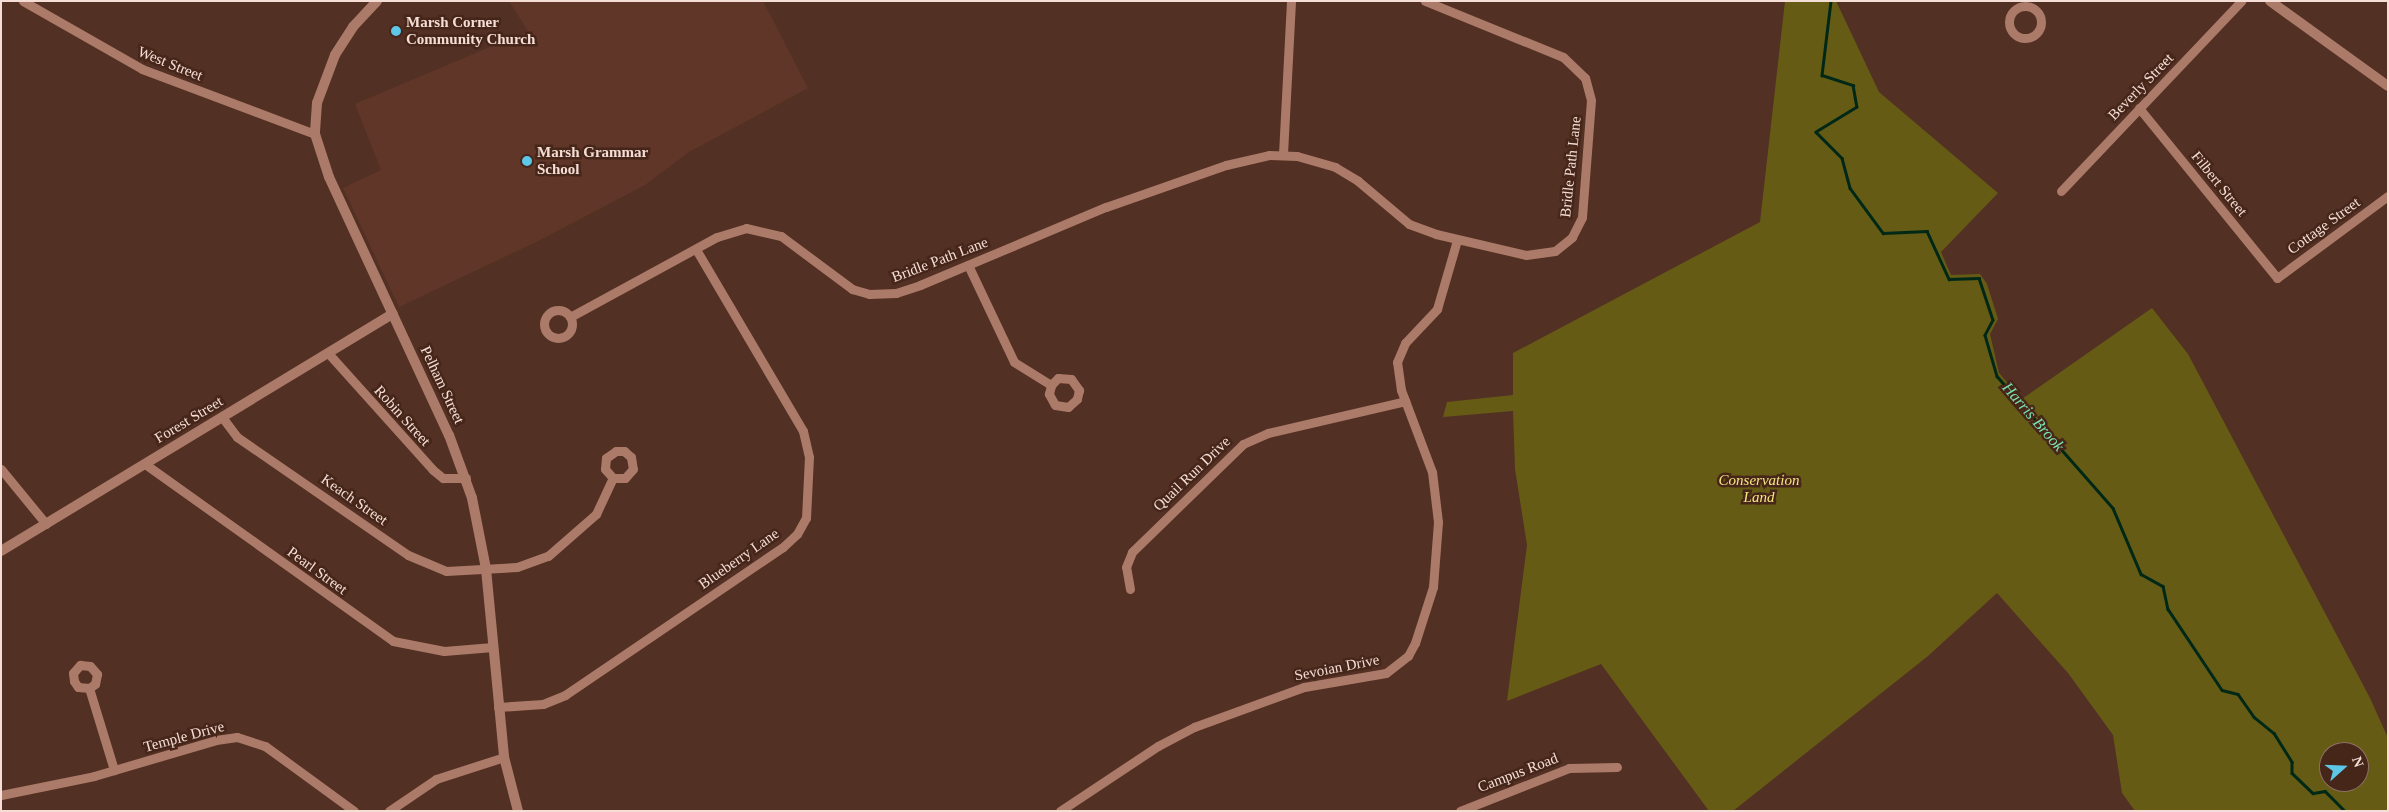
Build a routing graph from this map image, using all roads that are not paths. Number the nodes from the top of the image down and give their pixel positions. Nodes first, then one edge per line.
1 (23, 1) edge
2 (377, 1) edge
3 (1291, 1) edge
4 (1425, 1) edge
5 (2240, 1) edge
6 (2270, 1) edge
7 (2388, 86) edge
8 (2139, 108) junction
9 (315, 134) junction
10 (1283, 154) junction
11 (2061, 191) dead end
12 (2388, 196) edge
13 (1457, 240) junction
14 (696, 249) junction
15 (968, 265) junction
16 (2277, 278) joint
17 (393, 314) junction
18 (570, 317) dead end
19 (328, 354) junction
20 (1051, 385) dead end
21 (1405, 401) junction
22 (222, 417) junction
23 (144, 464) junction
24 (1, 469) edge
25 (466, 478) junction
26 (613, 478) dead end
27 (46, 524) junction
28 (1, 551) edge
29 (486, 569) junction
30 (1130, 589) dead end
31 (493, 647) junction
32 (89, 688) dead end
33 (498, 707) junction
34 (504, 756) junction
35 (1617, 767) dead end
36 (114, 770) junction
37 (1, 795) edge
38 (354, 811) edge
39 (389, 811) edge
40 (518, 811) edge
41 (1060, 811) edge
42 (1460, 811) edge

1 - 9 street, West Street
2 - 9 street, Pelham Street
3 - 10 street
4 - 13 street, Bridle Path Lane
5 - 8 street, Beverly Street
6 - 7 street
8 - 11 street, Beverly Street
8 - 16 street, Filbert Street
9 - 17 street, Pelham Street
10 - 13 street, Bridle Path Lane
10 - 15 street, Bridle Path Lane
12 - 16 street, Cottage Street
13 - 21 street, Sevoian Drive
14 - 15 street, Bridle Path Lane
14 - 18 street, Bridle Path Lane
14 - 33 street, Blueberry Lane
15 - 20 street
17 - 19 street, Forest Street
17 - 25 street, Pelham Street
19 - 22 street, Forest Street
19 - 25 street, Robin Street
21 - 30 street, Quail Run Drive
21 - 41 street, Sevoian Drive
22 - 23 street, Forest Street
22 - 29 street, Keach Street
23 - 27 street, Forest Street
23 - 31 street, Pearl Street
24 - 27 street
25 - 29 street, Pelham Street
26 - 29 street, Keach Street
27 - 28 street, Forest Street
29 - 31 street, Pelham Street
31 - 33 street, Pelham Street
32 - 36 street
33 - 34 street, Pelham Street
34 - 39 street
34 - 40 street, Pelham Street
35 - 42 street, Campus Road
36 - 37 street, Temple Drive
36 - 38 street, Temple Drive

